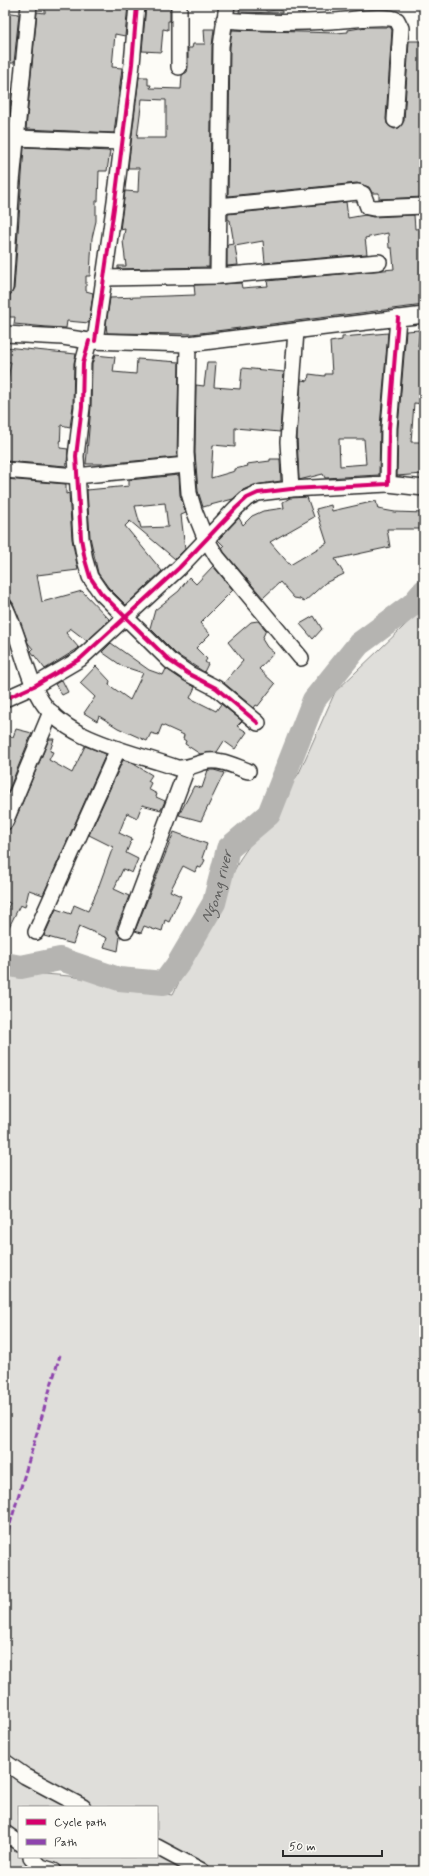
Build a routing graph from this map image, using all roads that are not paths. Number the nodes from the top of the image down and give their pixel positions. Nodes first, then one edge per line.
1 (29, 5) edge
2 (137, 5) edge
3 (179, 5) edge
4 (227, 5) edge
5 (224, 20) junction
6 (179, 67) dead end
7 (395, 120) dead end
8 (11, 137) edge
9 (121, 142) junction
10 (219, 206) junction
11 (424, 206) edge
12 (379, 262) dead end
13 (218, 276) junction
14 (104, 278) junction
15 (5, 288) edge
16 (424, 315) edge
17 (398, 318) junction
18 (296, 330) junction
19 (5, 334) edge
20 (92, 341) junction
21 (188, 344) junction
22 (186, 465) junction
23 (5, 470) edge
24 (76, 476) junction
25 (388, 484) junction
26 (424, 488) edge
27 (291, 489) junction
28 (207, 540) junction
29 (5, 607) edge
30 (125, 617) junction
31 (301, 658) dead end
32 (34, 686) junction
33 (5, 699) edge
34 (51, 712) junction
35 (258, 723) dead end
36 (118, 749) junction
37 (187, 768) junction
38 (248, 771) dead end
39 (5, 822) edge
40 (126, 930) dead end
41 (36, 932) dead end
42 (5, 1762) edge
43 (81, 1806) edge
44 (5, 1833) edge
45 (18, 1842) edge
46 (158, 1848) edge
47 (32, 1858) edge
48 (54, 1871) edge
49 (202, 1871) edge

1 - 8 street
2 - 9 street
3 - 6 street
4 - 5 street
5 - 7 street
5 - 10 street
8 - 9 street
8 - 15 street
9 - 14 street
10 - 11 street
10 - 13 street
12 - 13 street
13 - 14 street
14 - 20 street
16 - 17 street
17 - 18 street
17 - 25 street
18 - 21 street
18 - 27 street
19 - 20 street
20 - 21 street
20 - 24 street
21 - 22 street
22 - 24 street
22 - 28 street
23 - 24 street
24 - 30 street
25 - 26 street
25 - 27 street
27 - 28 street
28 - 30 street
28 - 31 street
29 - 32 street
30 - 32 street
30 - 35 street
32 - 33 street
32 - 34 street
34 - 36 street
34 - 39 street
36 - 37 street
36 - 41 street
37 - 38 street
37 - 40 street
42 - 43 street
44 - 45 street
46 - 49 street
47 - 48 street

